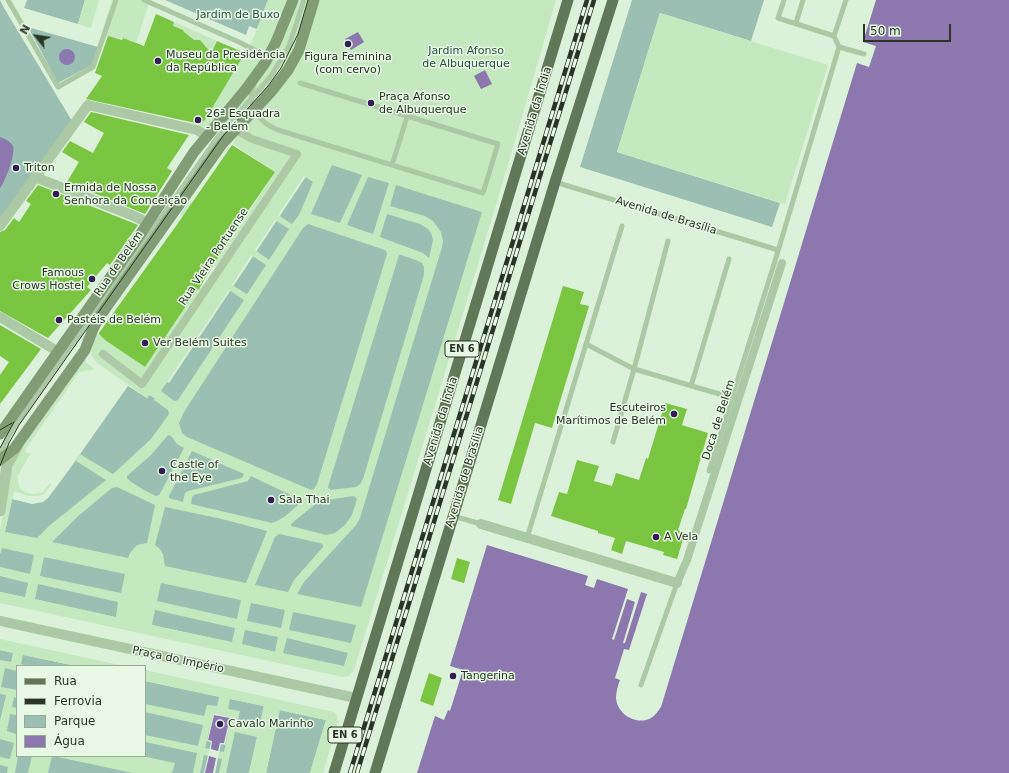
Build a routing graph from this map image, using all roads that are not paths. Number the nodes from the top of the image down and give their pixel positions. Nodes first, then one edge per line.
1 (8, 0) edge
2 (116, 0) edge
3 (144, 0) edge
4 (293, 0) edge
5 (304, 0) edge
6 (314, 0) edge
7 (568, 0) edge
8 (613, 0) edge
9 (784, 0) edge
10 (803, 0) edge
11 (846, 0) edge
12 (796, 24) junction
13 (834, 36) junction
14 (838, 47) junction
15 (864, 54) dead end
16 (266, 60) junction
17 (300, 83) dead end
18 (253, 104) junction
19 (407, 117) junction
20 (233, 123) junction
21 (207, 136) junction
22 (392, 165) junction
23 (35, 177) junction
24 (555, 182) junction
25 (148, 223) junction
26 (0, 226) edge
27 (622, 226) dead end
28 (668, 240) dead end
29 (778, 250) junction
30 (729, 259) dead end
31 (782, 263) dead end
32 (100, 316) junction
33 (0, 317) edge
34 (76, 339) junction
35 (586, 344) junction
36 (57, 351) junction
37 (103, 354) dead end
38 (634, 369) junction
39 (691, 386) junction
40 (733, 398) junction
41 (26, 411) junction
42 (0, 433) edge
43 (25, 435) junction
44 (613, 442) dead end
45 (0, 456) edge
46 (0, 460) edge
47 (709, 471) dead end
48 (0, 475) edge
49 (4, 487) junction
50 (0, 511) edge
51 (453, 516) junction
52 (481, 524) joint
53 (527, 538) junction
54 (677, 583) junction
55 (0, 621) edge
56 (642, 685) dead end
57 (356, 698) junction
58 (334, 773) edge
59 (375, 773) edge

1 - 2 lane
3 - 16 lane
4 - 16 main road
5 - 18 lane
6 - 18 main road
7 - 57 main road, Avenida da Índia / EN 6
8 - 24 main road, Avenida de Brasília
9 - 12 lane
10 - 12 lane
11 - 13 lane
12 - 13 lane
13 - 14 lane
14 - 15 lane
14 - 29 lane, Doca de Belém
16 - 18 lane
16 - 20 main road
17 - 19 lane
18 - 20 main road
18 - 22 lane
19 - 22 lane
19 - 22 lane
20 - 21 main road, Rua de Belém
20 - 32 main road, Rua de Belém
20 - 34 lane, Rua de Belém
20 - 37 street, Rua Vieira Portuense
21 - 23 street
21 - 25 main road, Rua de Belém
23 - 25 street
23 - 26 street
24 - 29 lane, Avenida de Brasília
24 - 51 main road, Avenida de Brasília
25 - 36 main road, Rua de Belém
27 - 35 lane
28 - 38 lane
29 - 40 lane, Doca de Belém
30 - 39 lane
31 - 54 street, Doca de Belém
32 - 34 lane, Rua de Belém
32 - 43 main road, Rua de Belém
33 - 36 street
34 - 41 lane, Rua de Belém
35 - 38 lane
35 - 53 lane
36 - 42 main road, Rua de Belém
38 - 39 lane
38 - 44 lane
39 - 40 lane
40 - 47 lane, Doca de Belém
41 - 42 lane
41 - 45 lane, Rua de Belém
43 - 46 main road, Rua de Belém
43 - 49 street
48 - 49 street
49 - 50 street
51 - 52 lane
51 - 59 main road, Avenida de Brasília
52 - 53 street
53 - 54 street
54 - 56 lane, Doca de Belém
55 - 57 street, Praça do Império
57 - 58 main road, Avenida da Índia / EN 6

